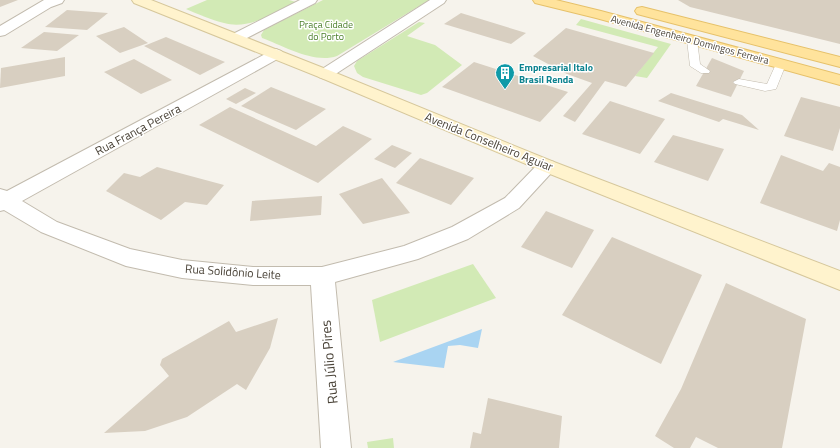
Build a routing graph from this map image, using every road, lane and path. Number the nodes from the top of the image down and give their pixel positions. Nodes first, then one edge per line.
1 (57, 0) edge
2 (139, 0) edge
3 (310, 0) edge
4 (439, 0) edge
5 (545, 1) edge
6 (630, 8) dead end
7 (0, 32) edge
8 (236, 38) junction
9 (692, 40) junction
10 (276, 54) junction
11 (840, 62) edge
12 (780, 64) junction
13 (705, 72) dead end
14 (325, 74) junction
15 (840, 80) edge
16 (739, 82) dead end
17 (547, 166) junction
18 (2, 201) edge
19 (322, 276) junction
20 (840, 281) edge
21 (336, 448) edge

1 - 7 street
2 - 8 main road, Avenida Conselheiro Aguiar
3 - 8 street
4 - 14 street
5 - 9 main road, Avenida Engenheiro Domingos Ferreira
6 - 11 main road, Avenida Engenheiro Domingos Ferreira
8 - 10 main road, Avenida Conselheiro Aguiar
9 - 12 main road, Avenida Engenheiro Domingos Ferreira
9 - 13 lane
10 - 14 main road, Avenida Conselheiro Aguiar
10 - 18 street, Rua França Pereira
12 - 15 main road, Avenida Engenheiro Domingos Ferreira
12 - 16 lane
14 - 17 main road, Avenida Conselheiro Aguiar
17 - 19 street, Rua Solidônio Leite
17 - 20 main road, Avenida Conselheiro Aguiar
18 - 19 street, Rua Solidônio Leite
19 - 21 street, Rua Júlio Pires

